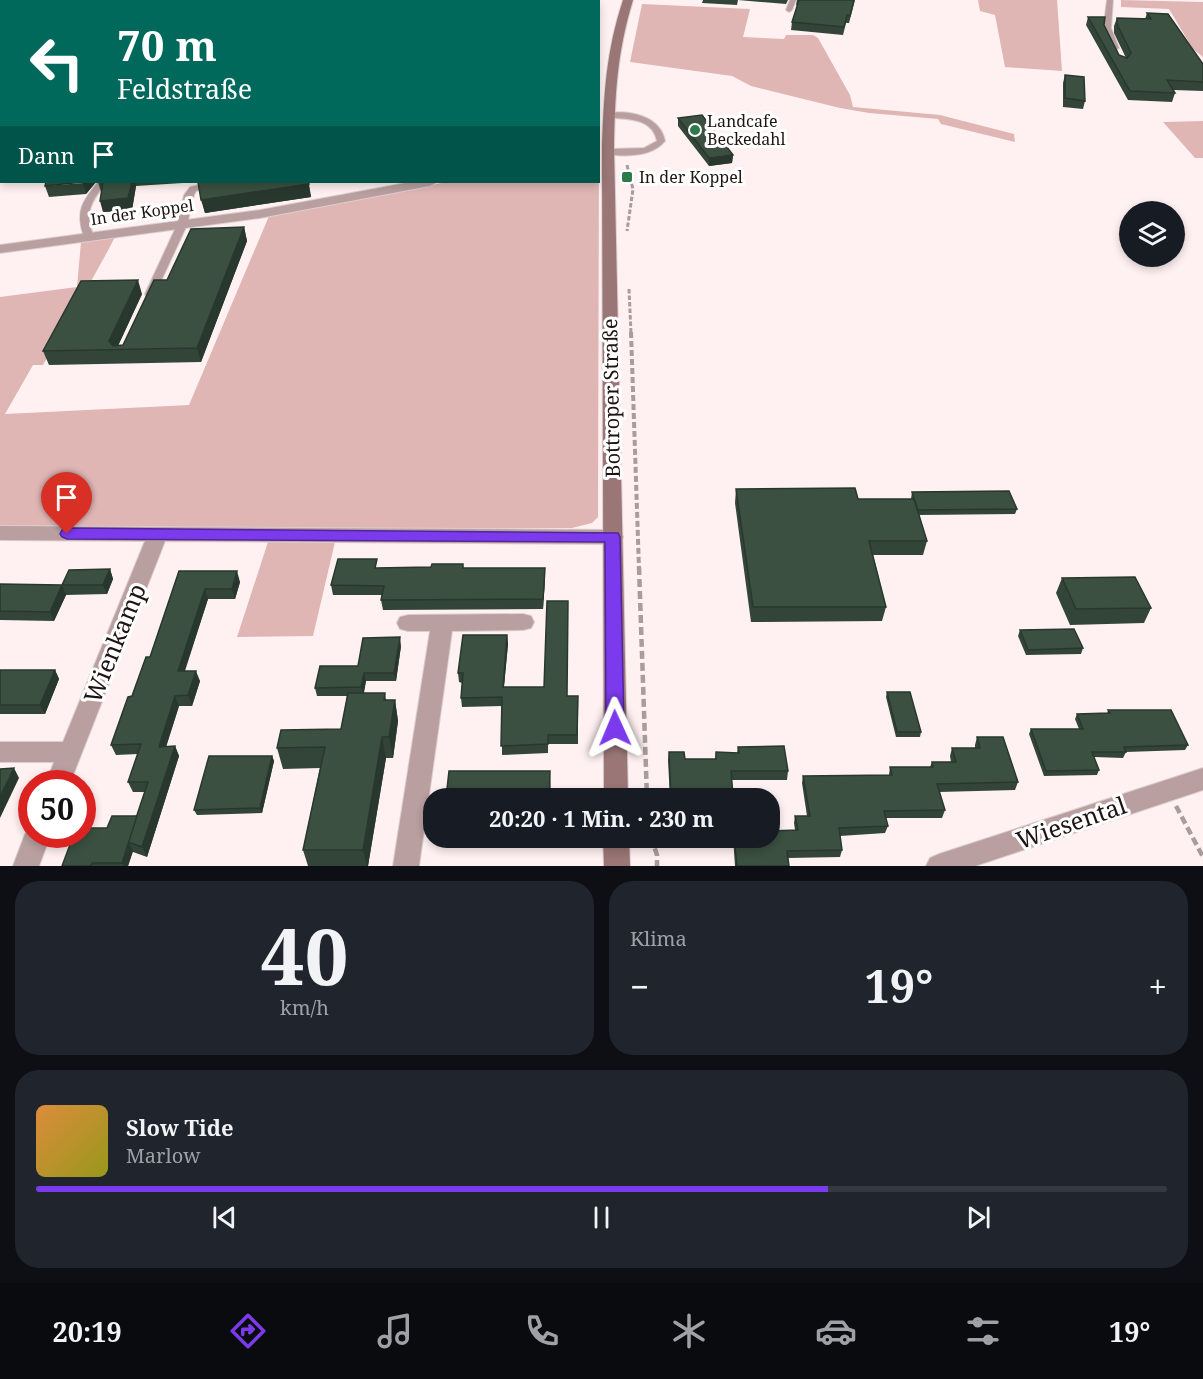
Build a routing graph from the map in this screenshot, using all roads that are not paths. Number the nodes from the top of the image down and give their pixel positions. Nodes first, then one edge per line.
1 (628, 0) edge
2 (793, 0) edge
3 (1110, 0) edge
4 (789, 10) dead end
5 (1117, 54) edge
6 (609, 115) junction
7 (610, 150) edge
8 (101, 183) edge
9 (219, 183) edge
10 (425, 183) edge
11 (182, 225) junction
12 (89, 237) junction
13 (0, 249) edge
14 (147, 301) edge
15 (0, 533) edge
16 (157, 535) junction
17 (613, 537) junction
18 (442, 622) junction
19 (523, 622) dead end
20 (408, 623) dead end
21 (0, 752) edge
22 (70, 752) junction
23 (63, 770) edge
24 (1203, 779) edge
25 (616, 788) edge
26 (33, 848) edge
27 (616, 848) edge
28 (26, 866) edge
29 (406, 866) edge
30 (617, 866) edge
31 (939, 866) edge

1 - 6 main road, Bottroper Straße
2 - 4 lane
3 - 5 lane
6 - 7 main road, Bottroper Straße
6 - 7 lane
7 - 17 main road, Bottroper Straße
8 - 12 lane
9 - 11 lane
10 - 11 street, In der Koppel
11 - 12 street, In der Koppel
11 - 14 lane
12 - 13 street, In der Koppel
15 - 16 street
16 - 17 street
16 - 22 street, Wienkamp
17 - 25 main road, Bottroper Straße
18 - 19 street
18 - 20 street
18 - 29 street
21 - 22 street
22 - 23 street, Wienkamp
24 - 31 street, Wiesental
26 - 28 street
27 - 30 main road

